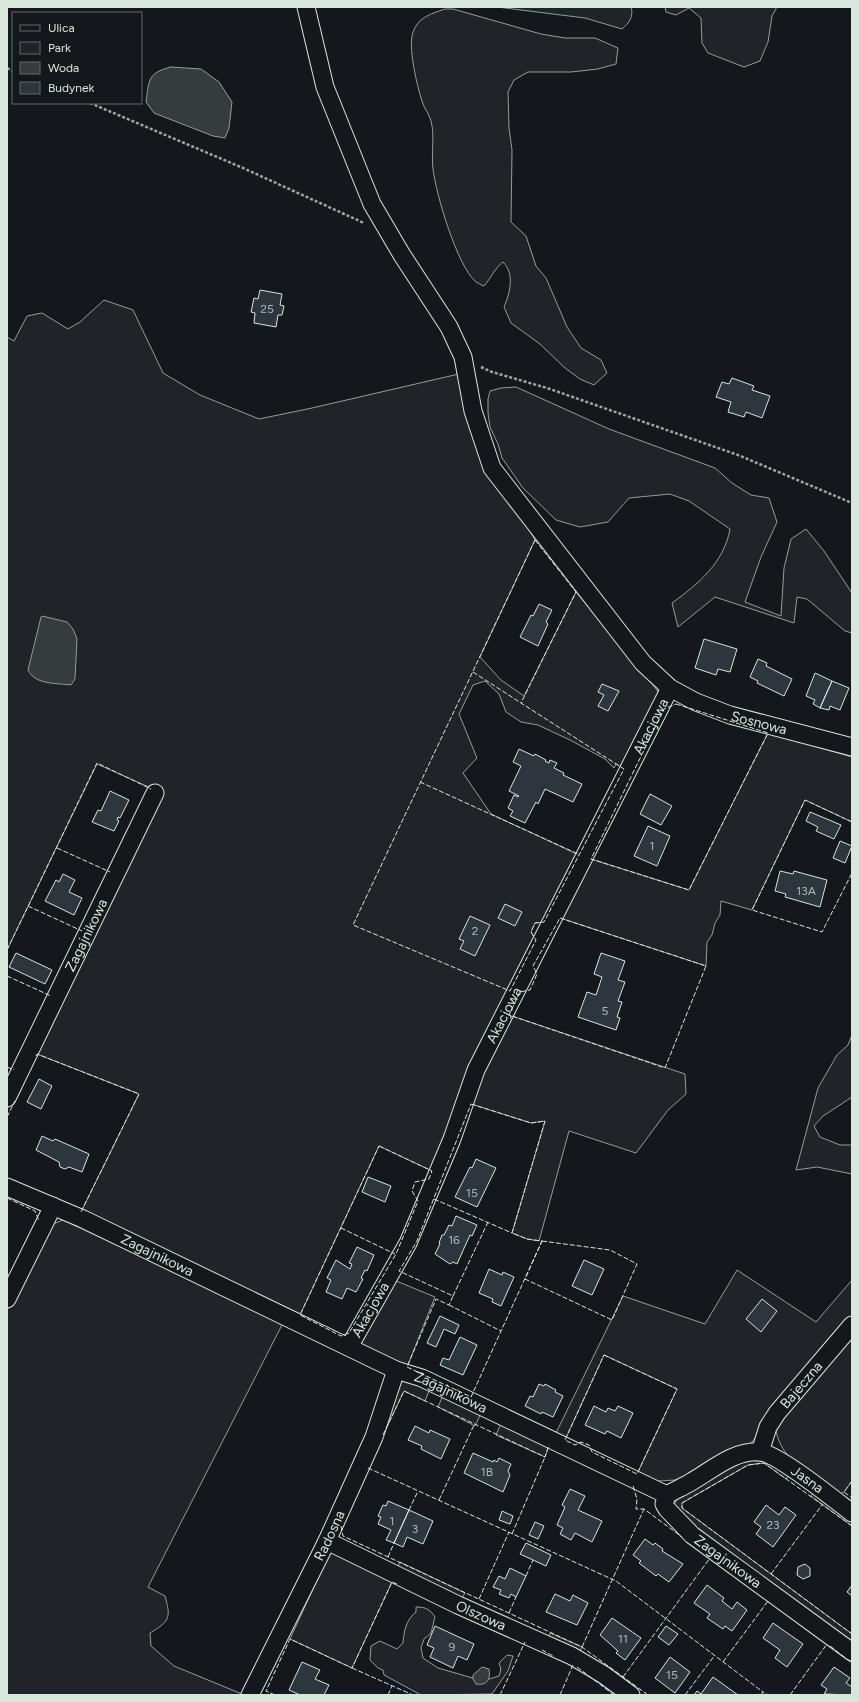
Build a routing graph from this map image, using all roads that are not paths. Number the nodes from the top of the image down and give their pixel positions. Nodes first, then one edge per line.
1 (306, 7) edge
2 (670, 688) junction
3 (852, 747) edge
4 (155, 793) dead end
5 (7, 1098) edge
6 (7, 1187) edge
7 (53, 1206) junction
8 (7, 1299) edge
9 (852, 1325) edge
10 (349, 1347) junction
11 (396, 1370) junction
12 (760, 1452) junction
13 (667, 1495) junction
14 (852, 1512) edge
15 (327, 1541) junction
16 (852, 1652) edge
17 (250, 1695) edge
18 (631, 1695) edge

1 - 2 street, Sosnowa
2 - 3 street, Sosnowa
2 - 10 street, Akacjowa
4 - 5 street, Zagajnikowa
6 - 7 street, Zagajnikowa
7 - 8 street
7 - 10 street, Zagajnikowa
9 - 12 street, Bajeczna
10 - 11 street, Zagajnikowa
11 - 13 street, Zagajnikowa
11 - 15 street, Radosna
12 - 13 street
12 - 14 street, Jasna
13 - 16 street, Zagajnikowa
15 - 17 street, Radosna
15 - 18 street, Olszowa

